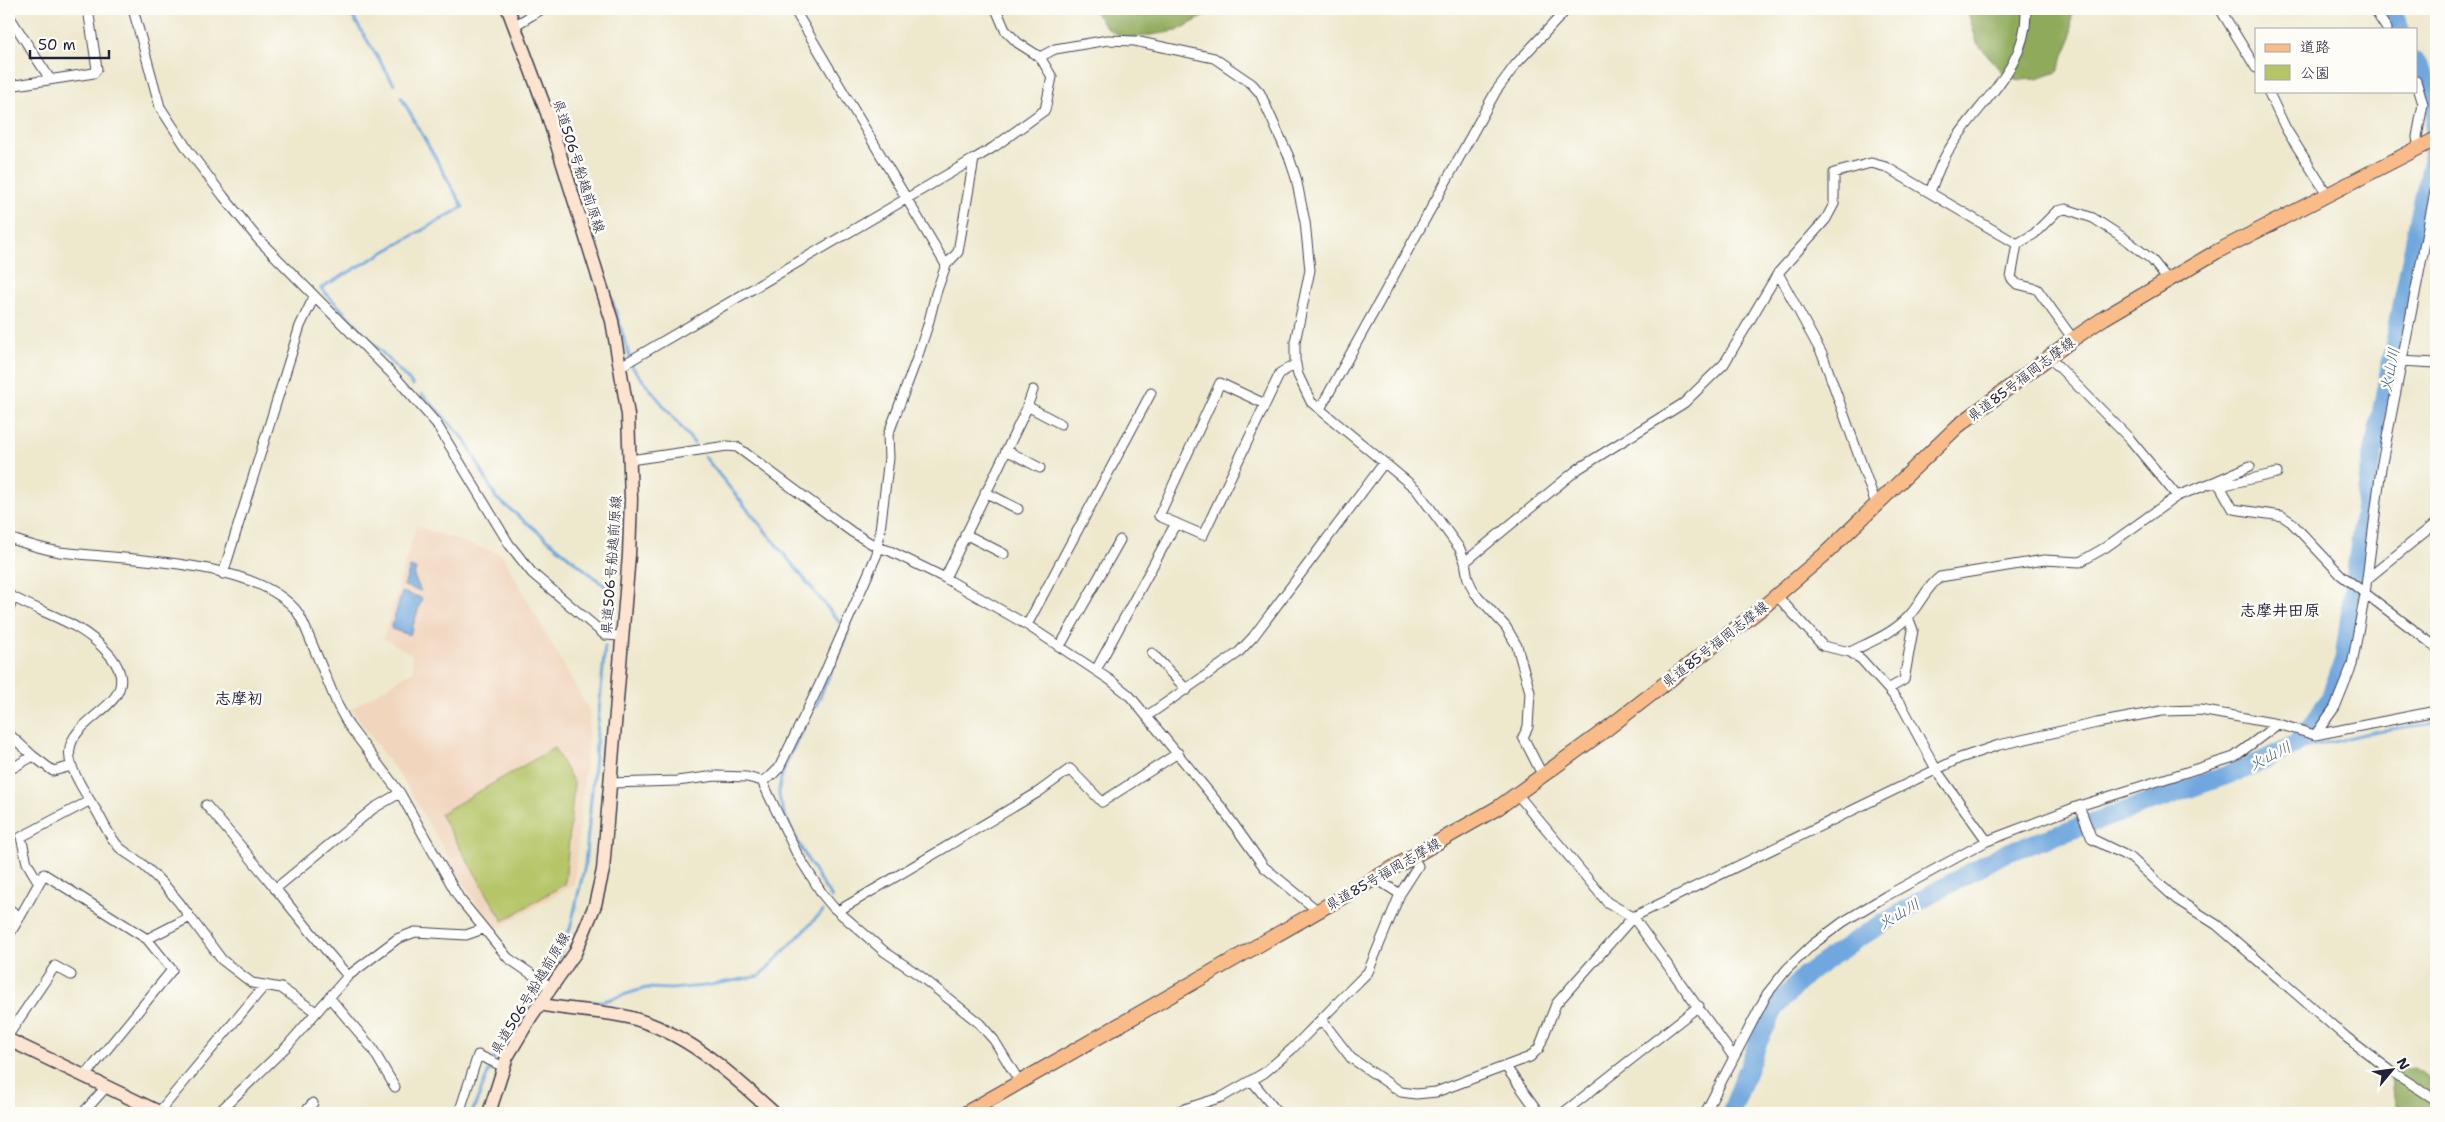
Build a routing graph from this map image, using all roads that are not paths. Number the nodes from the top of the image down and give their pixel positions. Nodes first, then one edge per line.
1 (88, 9) edge
2 (133, 9) edge
3 (508, 9) edge
4 (542, 9) edge
5 (794, 9) edge
6 (996, 9) edge
7 (1567, 9) edge
8 (2026, 9) edge
9 (2220, 9) edge
10 (2374, 9) edge
11 (9, 16) edge
12 (514, 26) junction
13 (2386, 28) edge
14 (1040, 56) junction
15 (2255, 66) edge
16 (50, 79) junction
17 (9, 86) edge
18 (2418, 88) edge
19 (2268, 92) edge
20 (2436, 139) edge
21 (2419, 148) junction
22 (974, 159) junction
23 (2436, 186) edge
24 (1930, 192) junction
25 (2327, 194) junction
26 (906, 197) junction
27 (2017, 244) junction
28 (946, 265) junction
29 (1778, 273) junction
30 (2168, 280) junction
31 (314, 297) junction
32 (2074, 340) junction
33 (2050, 358) junction
34 (2400, 361) junction
35 (2436, 363) edge
36 (1296, 364) junction
37 (621, 366) junction
38 (1033, 390) dead end
39 (1151, 394) dead end
40 (1265, 404) junction
41 (1027, 406) junction
42 (1320, 409) junction
43 (1061, 424) dead end
44 (1006, 450) junction
45 (630, 460) junction
46 (1384, 463) junction
47 (2250, 466) dead end
48 (1040, 468) dead end
49 (2276, 473) dead end
50 (2217, 484) junction
51 (985, 492) junction
52 (2177, 496) junction
53 (1876, 504) junction
54 (1018, 509) dead end
55 (1176, 523) junction
56 (2436, 523) edge
57 (965, 534) junction
58 (9, 538) edge
59 (1120, 540) dead end
60 (877, 547) junction
61 (1004, 554) dead end
62 (1465, 562) junction
63 (224, 574) junction
64 (945, 578) junction
65 (2367, 579) junction
66 (2365, 594) junction
67 (11, 596) edge
68 (1777, 596) junction
69 (9, 609) edge
70 (1908, 617) junction
71 (1027, 625) junction
72 (622, 636) junction
73 (1060, 646) junction
74 (2436, 647) edge
75 (1850, 652) junction
76 (1152, 654) dead end
77 (1096, 670) junction
78 (1888, 689) junction
79 (1187, 690) junction
80 (2436, 711) edge
81 (1147, 716) junction
82 (2278, 724) junction
83 (9, 734) edge
84 (2315, 736) junction
85 (1178, 753) junction
86 (33, 756) junction
87 (72, 766) junction
88 (9, 770) edge
89 (1937, 771) junction
90 (1543, 776) junction
91 (762, 781) junction
92 (612, 784) junction
93 (400, 793) junction
94 (1517, 794) junction
95 (89, 801) junction
96 (206, 805) dead end
97 (2080, 810) junction
98 (1987, 841) junction
99 (1412, 857) junction
100 (1375, 878) junction
101 (39, 883) junction
102 (275, 889) junction
103 (1400, 894) junction
104 (9, 909) edge
105 (1318, 911) junction
106 (838, 912) junction
107 (20, 917) junction
108 (190, 917) junction
109 (1633, 918) junction
110 (483, 929) junction
111 (9, 935) edge
112 (147, 939) junction
113 (71, 975) dead end
114 (348, 976) junction
115 (264, 985) junction
116 (552, 988) junction
117 (330, 997) junction
118 (540, 1004) junction
119 (1699, 1006) junction
120 (316, 1012) junction
121 (1321, 1019) junction
122 (9, 1034) edge
123 (9, 1040) edge
124 (1733, 1056) junction
125 (504, 1067) junction
126 (1506, 1068) junction
127 (85, 1076) junction
128 (1252, 1081) junction
129 (1019, 1082) junction
130 (107, 1086) junction
131 (396, 1087) dead end
132 (2436, 1100) edge
133 (313, 1103) dead end
134 (83, 1113) edge
135 (160, 1113) edge
136 (218, 1113) edge
137 (304, 1113) edge
138 (460, 1113) edge
139 (489, 1113) edge
140 (774, 1113) edge
141 (966, 1113) edge
142 (1172, 1113) edge
143 (1278, 1113) edge
144 (1539, 1113) edge
145 (1563, 1113) edge
146 (1705, 1113) edge

1 - 16 street
2 - 31 street
3 - 12 main road, 県道506号船越前原線
4 - 12 street
5 - 26 street
6 - 14 street
7 - 42 street
8 - 24 street
9 - 15 street
10 - 13 street
11 - 16 street
12 - 37 main road, 県道506号船越前原線
14 - 22 street
14 - 36 street
16 - 17 street
18 - 21 street
19 - 25 street
20 - 21 main road, 県道85号福岡志摩線
21 - 25 main road, 県道85号福岡志摩線
22 - 26 street
22 - 28 street
23 - 34 street
24 - 27 street
24 - 29 street
25 - 30 main road, 県道85号福岡志摩線
26 - 28 street
26 - 37 street
27 - 30 street
27 - 32 street
28 - 60 street
29 - 53 street
29 - 62 street
30 - 32 main road, 県道85号福岡志摩線
31 - 63 street
31 - 72 street
32 - 33 main road, 県道85号福岡志摩線
33 - 52 street
33 - 53 main road, 県道85号福岡志摩線
34 - 35 street
34 - 65 street
36 - 40 street
36 - 42 street
37 - 45 main road, 県道506号船越前原線
38 - 41 street
39 - 71 street
40 - 55 street
40 - 55 street
41 - 43 street
41 - 44 street
42 - 46 street
44 - 48 street
44 - 51 street
45 - 60 street
45 - 72 main road, 県道506号船越前原線
46 - 62 street
46 - 79 street
47 - 50 street
49 - 50 street
50 - 52 street
50 - 66 street
51 - 54 street
51 - 57 street
52 - 70 street
53 - 68 main road, 県道85号福岡志摩線
55 - 77 street
56 - 65 street
57 - 61 street
57 - 64 street
58 - 63 street
59 - 73 street
60 - 64 street
60 - 91 street
62 - 90 street
63 - 93 street
64 - 71 street
65 - 66 street
66 - 74 street
66 - 84 street
67 - 69 street
67 - 87 street
68 - 75 street
68 - 90 main road, 県道85号福岡志摩線
70 - 75 street
70 - 78 street
71 - 73 street
72 - 92 main road, 県道506号船越前原線
73 - 77 street
75 - 78 street
76 - 79 street
77 - 81 street
78 - 89 street
79 - 81 street
80 - 84 street
81 - 85 street
82 - 84 street
82 - 89 street
82 - 97 street
83 - 86 street
85 - 105 street
85 - 106 street
86 - 87 street
86 - 88 street
87 - 95 street
89 - 98 street
89 - 109 street
90 - 94 main road, 県道85号福岡志摩線
91 - 92 street
91 - 106 street
92 - 116 main road, 県道506号船越前原線
93 - 102 street
93 - 110 street
94 - 99 main road, 県道85号福岡志摩線
94 - 109 street
95 - 101 street
95 - 108 street
96 - 102 street
97 - 98 street
97 - 132 street
98 - 124 street
99 - 100 main road, 県道85号福岡志摩線
99 - 103 street
100 - 103 street
100 - 105 main road, 県道85号福岡志摩線
101 - 107 street
101 - 112 street
102 - 114 street
103 - 121 street
104 - 107 street
105 - 129 main road, 県道85号福岡志摩線
106 - 129 street
107 - 111 street
108 - 112 street
108 - 115 street
109 - 119 street
109 - 126 street
110 - 114 street
110 - 116 street
112 - 127 street
113 - 122 street
114 - 117 street
115 - 120 street
115 - 135 street
116 - 118 main road, 県道506号船越前原線
117 - 120 street
117 - 131 street
118 - 125 main road, 県道506号船越前原線
118 - 140 main road
119 - 124 street
119 - 145 street
120 - 136 street
121 - 126 street
121 - 128 street
123 - 127 main road
124 - 146 street
125 - 138 street
125 - 139 main road, 県道506号船越前原線
126 - 144 street
127 - 130 main road
128 - 142 street
128 - 143 street
129 - 141 main road, 県道85号福岡志摩線
130 - 134 street
130 - 135 main road
133 - 137 street

